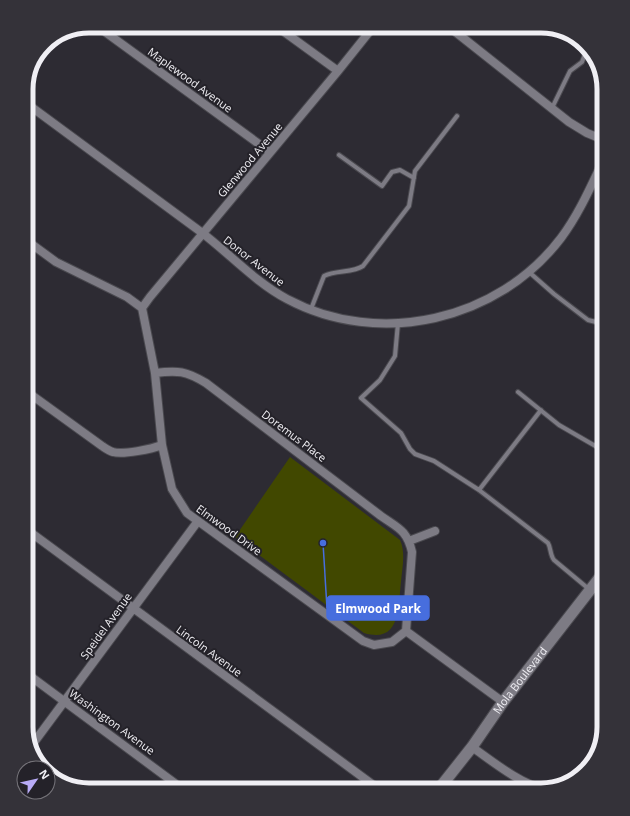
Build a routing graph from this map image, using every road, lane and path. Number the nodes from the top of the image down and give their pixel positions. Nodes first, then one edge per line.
1 (107, 33) edge
2 (285, 33) edge
3 (369, 33) edge
4 (457, 33) edge
5 (584, 55) edge
6 (338, 72) junction
7 (33, 108) edge
8 (552, 108) junction
9 (457, 116) dead end
10 (597, 137) edge
11 (270, 152) junction
12 (339, 155) dead end
13 (597, 173) edge
14 (414, 178) junction
15 (593, 181) junction
16 (597, 184) edge
17 (203, 234) junction
18 (33, 245) edge
19 (529, 272) junction
20 (142, 308) junction
21 (311, 310) junction
22 (597, 322) edge
23 (398, 323) junction
24 (155, 373) junction
25 (518, 392) dead end
26 (33, 396) edge
27 (541, 410) junction
28 (162, 445) junction
29 (597, 447) edge
30 (479, 490) junction
31 (198, 521) junction
32 (435, 531) dead end
33 (33, 534) edge
34 (409, 541) junction
35 (597, 581) edge
36 (591, 589) junction
37 (597, 593) edge
38 (133, 608) junction
39 (406, 631) junction
40 (33, 678) edge
41 (64, 701) junction
42 (503, 702) junction
43 (35, 741) edge
44 (472, 747) junction
45 (175, 783) edge
46 (370, 783) edge
47 (444, 783) edge
48 (525, 783) edge

1 - 11 street, Maplewood Avenue
2 - 6 street
3 - 6 street, Glenwood Avenue
4 - 8 street
5 - 8 lane
6 - 11 street, Glenwood Avenue
7 - 17 street, Donor Avenue
8 - 10 street
9 - 14 lane
11 - 17 street, Glenwood Avenue
12 - 14 lane
13 - 15 street, Donor Avenue
14 - 21 lane
15 - 16 lane
15 - 19 street, Donor Avenue
17 - 20 street, Glenwood Avenue
17 - 21 street, Donor Avenue
18 - 20 street
19 - 22 lane
19 - 23 street, Donor Avenue
20 - 24 street, Elmwood Drive
21 - 23 street, Donor Avenue
23 - 30 lane
24 - 28 street, Elmwood Drive
24 - 34 street, Doremus Place
25 - 27 lane
26 - 28 street
27 - 29 lane
27 - 30 lane
28 - 31 street, Elmwood Drive
30 - 36 lane
31 - 38 street, Speidel Avenue
31 - 39 street, Elmwood Drive
32 - 34 street
33 - 38 street, Lincoln Avenue
34 - 39 street
35 - 36 street, Mola Boulevard
36 - 37 lane
36 - 42 street, Mola Boulevard
38 - 41 street, Speidel Avenue
38 - 46 street, Lincoln Avenue
39 - 42 street
40 - 41 street, Washington Avenue
41 - 43 street, Speidel Avenue
41 - 45 street, Washington Avenue
42 - 44 street, Mola Boulevard
44 - 47 street, Mola Boulevard
44 - 48 street

